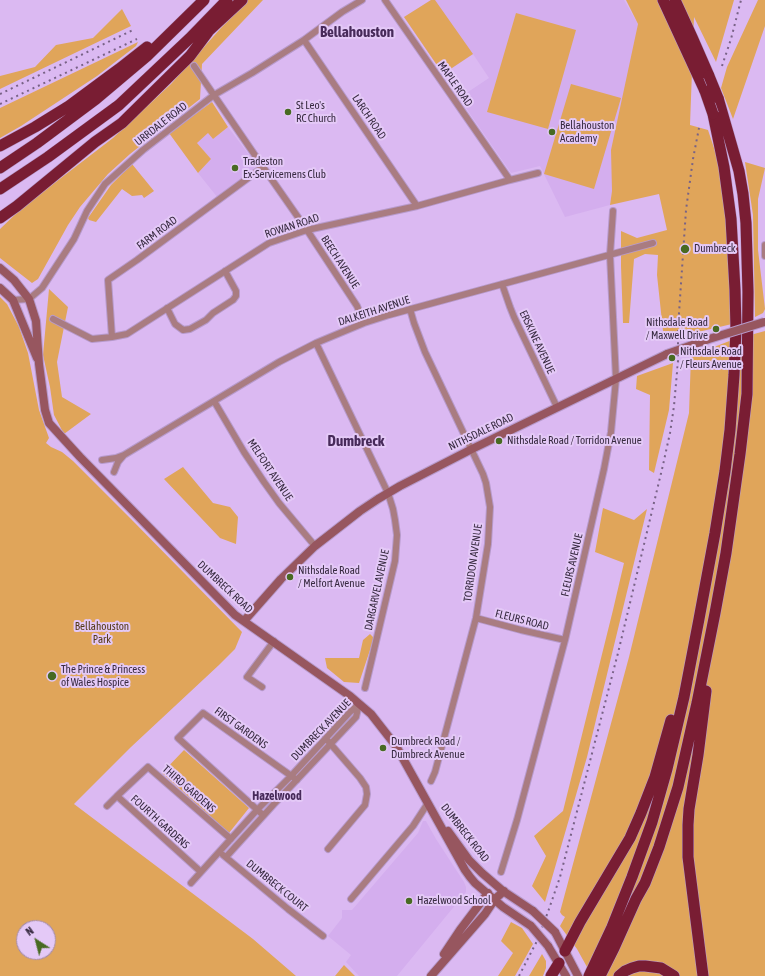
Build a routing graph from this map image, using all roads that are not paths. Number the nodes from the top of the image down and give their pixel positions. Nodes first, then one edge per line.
1 (204, 0) edge
2 (227, 0) edge
3 (242, 0) edge
4 (362, 0) edge
5 (385, 0) edge
6 (663, 0) edge
7 (675, 0) edge
8 (208, 32) junction
9 (304, 40) junction
10 (194, 66) dead end
11 (214, 95) junction
12 (119, 106) junction
13 (0, 146) edge
14 (263, 167) junction
15 (0, 168) edge
16 (538, 173) dead end
17 (510, 180) junction
18 (0, 189) edge
19 (417, 206) junction
20 (613, 211) dead end
21 (1, 218) edge
22 (307, 230) junction
23 (653, 243) dead end
24 (765, 245) edge
25 (610, 255) junction
26 (765, 256) edge
27 (0, 268) edge
28 (225, 271) junction
29 (502, 284) junction
30 (0, 288) edge
31 (29, 299) junction
32 (13, 300) junction
33 (167, 308) junction
34 (410, 310) junction
35 (53, 319) dead end
36 (764, 322) edge
37 (364, 323) junction
38 (112, 337) junction
39 (316, 343) junction
40 (39, 364) junction
41 (616, 379) junction
42 (214, 401) junction
43 (557, 407) junction
44 (472, 449) junction
45 (728, 449) junction
46 (124, 455) junction
47 (102, 460) dead end
48 (114, 472) dead end
49 (388, 493) junction
50 (315, 546) junction
51 (715, 613) junction
52 (476, 618) junction
53 (244, 621) junction
54 (565, 640) junction
55 (274, 642) junction
56 (262, 687) dead end
57 (365, 688) dead end
58 (359, 704) junction
59 (326, 738) junction
60 (331, 744) junction
61 (294, 778) junction
62 (431, 781) dead end
63 (117, 796) junction
64 (428, 802) junction
65 (107, 806) dead end
66 (257, 810) junction
67 (264, 816) junction
68 (231, 838) junction
69 (328, 849) dead end
70 (218, 852) junction
71 (226, 857) junction
72 (201, 872) junction
73 (501, 872) dead end
74 (191, 883) dead end
75 (504, 891) junction
76 (488, 893) junction
77 (351, 899) dead end
78 (495, 899) junction
79 (508, 910) junction
80 (485, 914) junction
81 (323, 936) dead end
82 (565, 951) junction
83 (559, 963) junction
84 (565, 975) edge
85 (431, 976) edge
86 (551, 976) edge
87 (578, 976) edge
88 (589, 976) edge
89 (600, 976) edge
90 (619, 976) edge
91 (674, 976) edge
92 (703, 976) edge

1 - 13 highway
1 - 15 highway
2 - 12 highway
3 - 8 highway
4 - 9 street, URRDALE ROAD
5 - 17 street, MAPLE ROAD
6 - 45 highway, bridge
7 - 51 highway, bridge
8 - 12 highway
8 - 21 highway
9 - 11 street, URRDALE ROAD
9 - 19 street, LARCH ROAD
10 - 11 street, BEECH AVENUE
11 - 14 street, BEECH AVENUE
11 - 31 street, URRDALE ROAD
12 - 18 highway
14 - 22 street, BEECH AVENUE
14 - 38 street, FARM ROAD
16 - 17 street, ROWAN ROAD
17 - 19 street, ROWAN ROAD
19 - 22 street, ROWAN ROAD
20 - 25 street, FLEURS AVENUE
22 - 28 street, ROWAN ROAD
22 - 37 street, BEECH AVENUE
23 - 25 street, DALKEITH AVENUE
24 - 26 street
25 - 29 street, DALKEITH AVENUE
25 - 41 street, FLEURS AVENUE
27 - 31 main road, DUMBRECK ROAD
28 - 33 street, ROWAN ROAD
28 - 33 street
29 - 34 street, DALKEITH AVENUE
29 - 43 street, ERSKINE AVENUE
30 - 32 main road, DUMBRECK ROAD
31 - 32 street
31 - 40 main road, DUMBRECK ROAD
32 - 40 main road, DUMBRECK ROAD
33 - 38 street, ROWAN ROAD
34 - 37 street, DALKEITH AVENUE
34 - 44 street, TORRIDON AVENUE
35 - 38 street, ROWAN ROAD
36 - 41 main road, NITHSDALE ROAD, bridge
37 - 39 street, DALKEITH AVENUE
39 - 42 street, DALKEITH AVENUE
39 - 49 street, DARGARVEL AVENUE
40 - 53 main road, DUMBRECK ROAD
41 - 43 main road, NITHSDALE ROAD
41 - 54 street, FLEURS AVENUE
42 - 46 street, DALKEITH AVENUE
42 - 50 street, MELFORT AVENUE
43 - 44 main road, NITHSDALE ROAD
44 - 49 main road, NITHSDALE ROAD
44 - 52 street, TORRIDON AVENUE
45 - 82 highway
45 - 88 highway
46 - 47 street, DALKEITH AVENUE
46 - 48 street, DALKEITH AVENUE
49 - 50 main road, NITHSDALE ROAD
49 - 57 street, DARGARVEL AVENUE
50 - 53 main road, NITHSDALE ROAD
51 - 89 highway
51 - 92 highway
52 - 54 street, FLEURS ROAD
52 - 62 street, TORRIDON AVENUE
53 - 55 main road, DUMBRECK ROAD
54 - 73 street, FLEURS AVENUE
55 - 56 street
55 - 58 main road, DUMBRECK ROAD
58 - 59 street, DUMBRECK AVENUE
58 - 60 street, DUMBRECK AVENUE
58 - 64 main road, DUMBRECK ROAD
59 - 60 street
59 - 61 street, DUMBRECK AVENUE
60 - 61 street, DUMBRECK AVENUE
60 - 69 street
61 - 66 street, DUMBRECK AVENUE
61 - 66 street, FIRST GARDENS
61 - 67 street, DUMBRECK AVENUE
63 - 65 street, FOURTH GARDENS
63 - 68 street, THIRD GARDENS
63 - 72 street, FOURTH GARDENS
64 - 75 main road, DUMBRECK ROAD
64 - 76 main road, DUMBRECK ROAD
64 - 77 street
66 - 67 street
66 - 68 street, DUMBRECK AVENUE
67 - 71 street, DUMBRECK AVENUE
68 - 70 street, DUMBRECK AVENUE
70 - 71 street, DUMBRECK COURT
70 - 72 street, DUMBRECK AVENUE
71 - 81 street, DUMBRECK COURT
72 - 74 street, DUMBRECK AVENUE
75 - 76 main road
75 - 78 main road
75 - 82 main road, DUMBRECK ROAD, bridge
76 - 78 main road, DUMBRECK ROAD
76 - 85 main road
78 - 79 main road, DUMBRECK ROAD
78 - 80 main road
79 - 80 main road
79 - 83 main road, DUMBRECK ROAD, bridge
80 - 85 main road
82 - 83 main road
82 - 87 main road, DUMBRECK ROAD
83 - 84 main road, DUMBRECK ROAD
83 - 86 highway
90 - 91 highway

